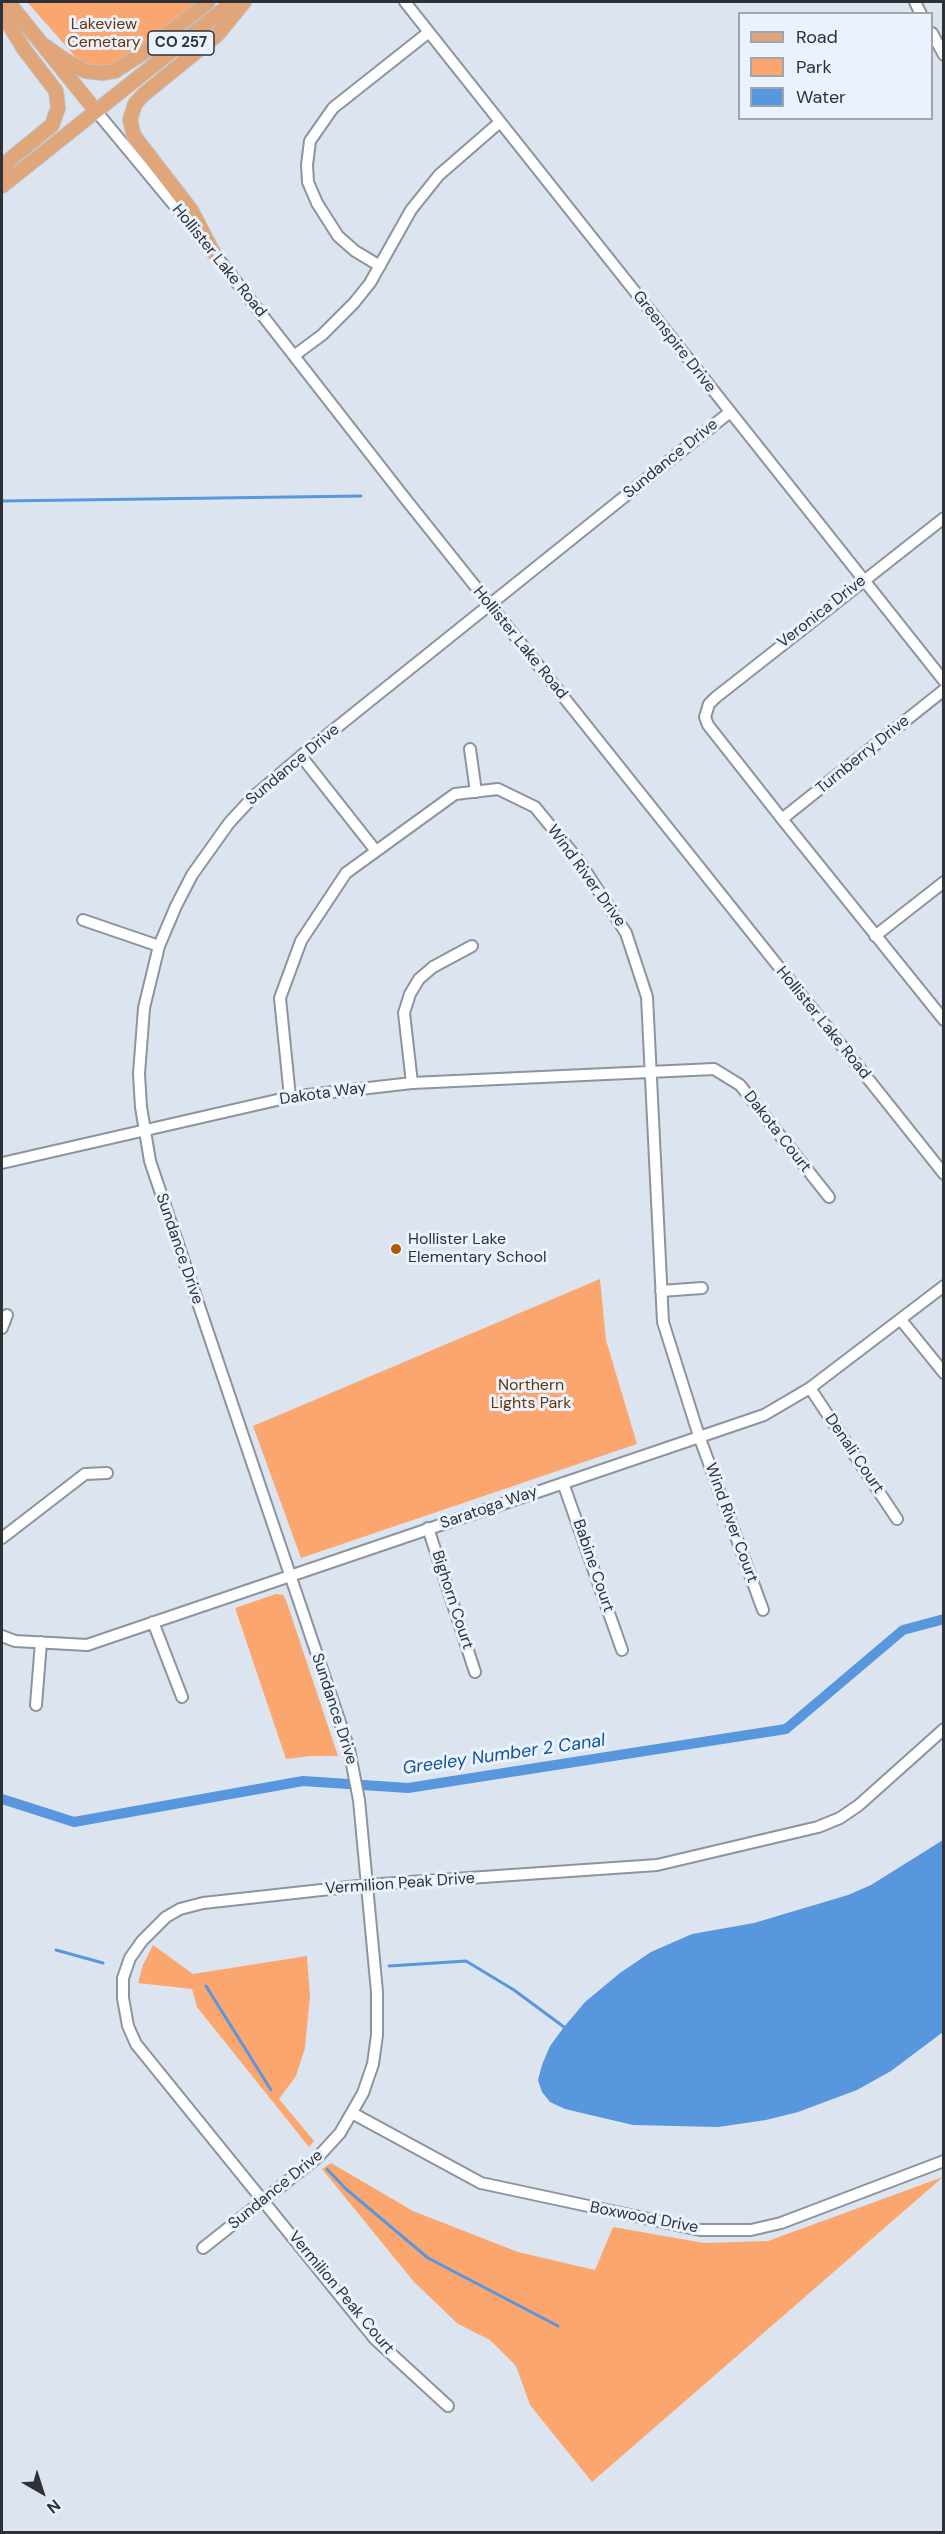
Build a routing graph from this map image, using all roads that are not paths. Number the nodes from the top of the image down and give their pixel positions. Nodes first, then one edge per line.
1 (8, 2) edge
2 (208, 2) edge
3 (233, 2) edge
4 (244, 2) edge
5 (405, 2) edge
6 (2, 13) edge
7 (429, 32) junction
8 (933, 35) edge
9 (45, 46) junction
10 (944, 55) edge
11 (96, 111) junction
12 (500, 122) junction
13 (2, 176) edge
14 (2, 186) edge
15 (213, 252) junction
16 (380, 266) junction
17 (295, 355) junction
18 (730, 412) junction
19 (944, 518) edge
20 (864, 580) junction
21 (490, 605) junction
22 (944, 681) edge
23 (944, 690) edge
24 (470, 749) dead end
25 (301, 756) junction
26 (476, 792) junction
27 (782, 819) junction
28 (376, 851) junction
29 (944, 882) edge
30 (83, 920) dead end
31 (875, 936) junction
32 (159, 946) junction
33 (472, 946) dead end
34 (944, 1020) edge
35 (650, 1071) junction
36 (412, 1083) junction
37 (290, 1097) junction
38 (144, 1131) junction
39 (2, 1163) edge
40 (944, 1174) edge
41 (829, 1197) dead end
42 (944, 1286) edge
43 (702, 1288) dead end
44 (661, 1291) junction
45 (7, 1315) dead end
46 (901, 1320) junction
47 (2, 1328) edge
48 (944, 1373) edge
49 (810, 1388) junction
50 (699, 1436) junction
51 (107, 1473) dead end
52 (563, 1482) junction
53 (897, 1519) dead end
54 (428, 1528) junction
55 (2, 1538) edge
56 (290, 1575) junction
57 (763, 1610) dead end
58 (153, 1622) junction
59 (2, 1636) edge
60 (40, 1642) junction
61 (622, 1650) dead end
62 (475, 1672) dead end
63 (182, 1697) dead end
64 (36, 1705) dead end
65 (944, 1729) edge
66 (367, 1885) junction
67 (352, 2113) junction
68 (944, 2161) edge
69 (264, 2200) junction
70 (203, 2248) dead end
71 (448, 2406) dead end

1 - 9 main road
2 - 9 main road
3 - 11 main road, CO 257
4 - 15 main road
5 - 7 street, Greenspire Drive
6 - 13 main road
7 - 12 street, Greenspire Drive
7 - 16 street
8 - 10 street
9 - 11 main road
11 - 14 main road
11 - 15 street, Hollister Lake Road
12 - 16 street
12 - 18 street, Greenspire Drive
15 - 17 street, Hollister Lake Road
16 - 17 street
17 - 21 street, Hollister Lake Road
18 - 20 street, Greenspire Drive
18 - 21 street, Sundance Drive
19 - 20 street, Veronica Drive
20 - 22 street, Greenspire Drive
20 - 27 street, Veronica Drive
21 - 25 street, Sundance Drive
21 - 40 street, Hollister Lake Road
23 - 27 street, Turnberry Drive
24 - 26 street
25 - 28 street
25 - 32 street, Sundance Drive
26 - 28 street, Wind River Drive
26 - 35 street, Wind River Drive
27 - 31 street
28 - 37 street, Wind River Drive
29 - 31 street
30 - 32 street
31 - 34 street
32 - 38 street, Sundance Drive
33 - 36 street
35 - 36 street, Dakota Way
35 - 41 street, Dakota Court
35 - 44 street, Wind River Drive
36 - 37 street, Dakota Way
37 - 38 street, Dakota Way
38 - 39 street, Dakota Way
38 - 56 street, Sundance Drive
42 - 46 street, Saratoga Way
43 - 44 street
44 - 50 street, Wind River Drive
45 - 47 street
46 - 48 street
46 - 49 street, Saratoga Way
49 - 50 street, Saratoga Way
49 - 53 street, Denali Court
50 - 52 street, Saratoga Way
50 - 57 street, Wind River Court
51 - 55 street
52 - 54 street, Saratoga Way
52 - 61 street, Babine Court
54 - 56 street, Saratoga Way
54 - 62 street, Bighorn Court
56 - 58 street, Saratoga Way
56 - 66 street, Sundance Drive
58 - 60 street, Saratoga Way
58 - 63 street
59 - 60 street, Saratoga Way
60 - 64 street
65 - 66 street, Vermilion Peak Drive
66 - 67 street, Sundance Drive
66 - 69 street, Vermilion Peak Drive
67 - 68 street, Boxwood Drive
67 - 69 street, Sundance Drive
69 - 70 street, Sundance Drive
69 - 71 street, Vermilion Peak Court

